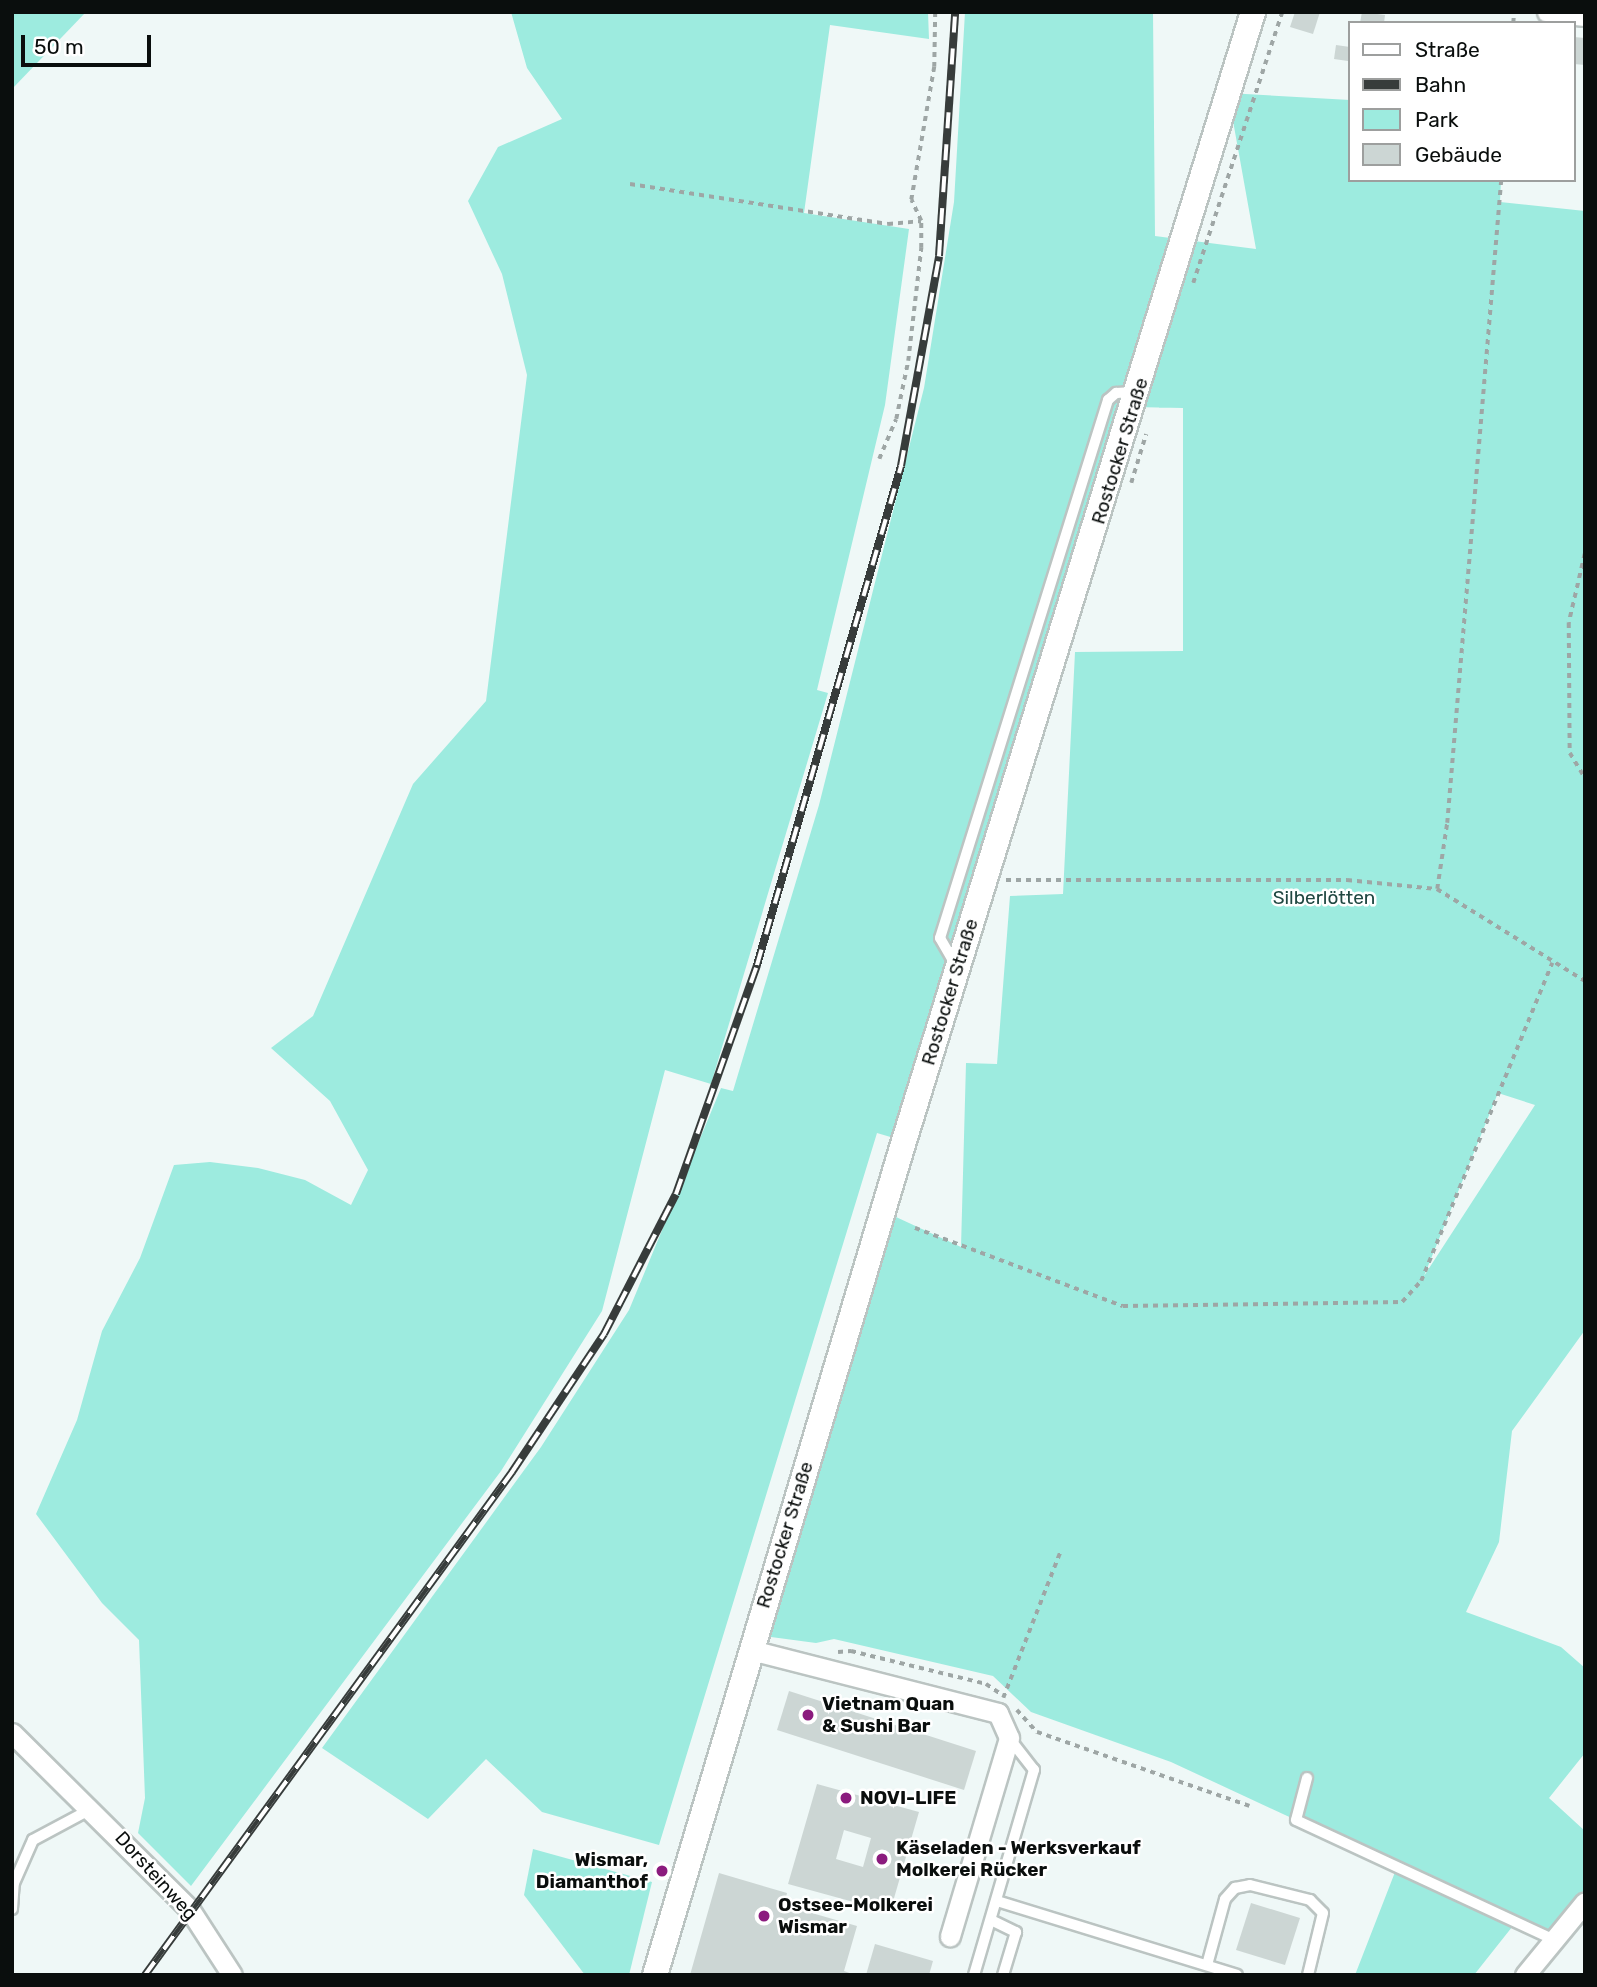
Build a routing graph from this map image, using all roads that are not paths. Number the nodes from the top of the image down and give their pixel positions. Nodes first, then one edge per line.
1 (1253, 12) edge
2 (1547, 12) edge
3 (1585, 16) edge
4 (1138, 392) junction
5 (958, 968) junction
6 (751, 1650) junction
7 (12, 1733) edge
8 (1009, 1738) junction
9 (1307, 1778) dead end
10 (93, 1808) junction
11 (997, 1901) junction
12 (1585, 1902) edge
13 (12, 1909) edge
14 (991, 1920) junction
15 (950, 1936) dead end
16 (1555, 1940) junction
17 (1207, 1965) junction
18 (232, 1975) edge
19 (655, 1975) edge
20 (974, 1975) edge
21 (1003, 1975) edge
22 (1237, 1975) edge
23 (1308, 1975) edge
24 (1525, 1975) edge

1 - 4 street, Rostocker Straße
2 - 3 street
4 - 5 street, Rostocker Straße
4 - 5 lane
5 - 6 street, Rostocker Straße
6 - 8 street
6 - 19 street, Rostocker Straße
7 - 10 street, Dorsteinweg
8 - 11 lane
8 - 15 street
9 - 16 lane
10 - 13 lane
10 - 18 street, Dorsteinweg
11 - 14 lane
11 - 17 lane
12 - 16 street
14 - 20 lane
14 - 21 lane
16 - 24 street
17 - 22 lane
17 - 23 lane

